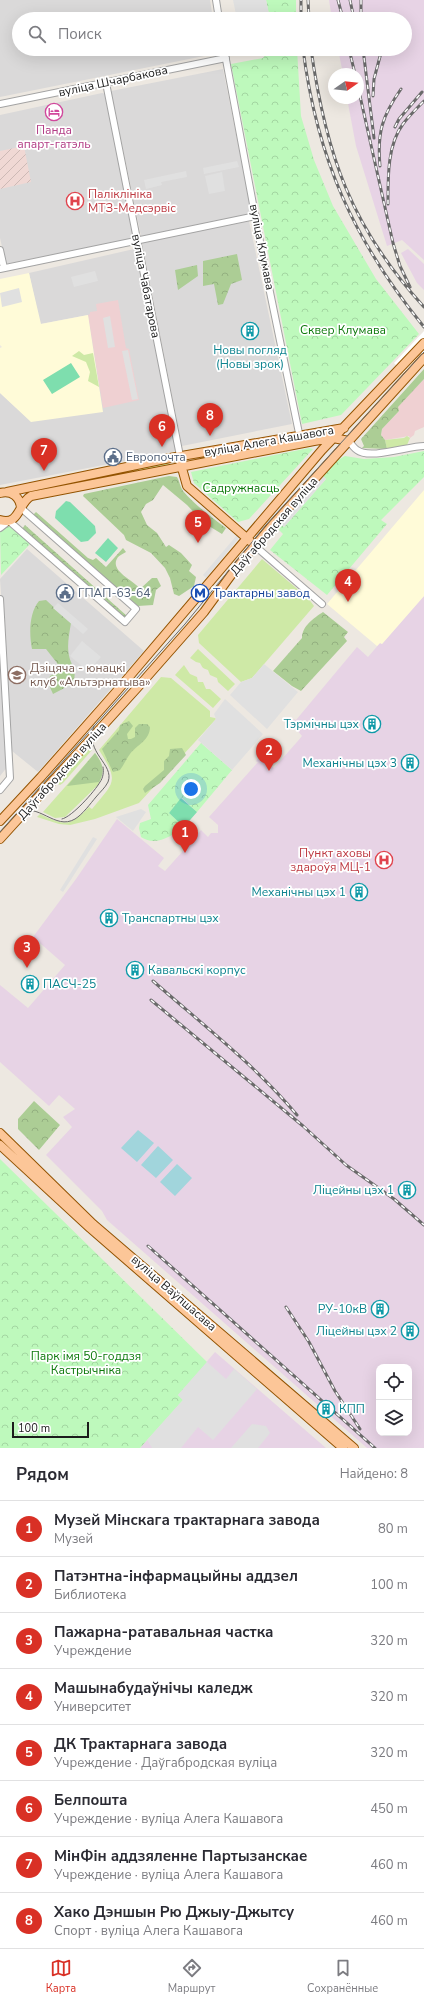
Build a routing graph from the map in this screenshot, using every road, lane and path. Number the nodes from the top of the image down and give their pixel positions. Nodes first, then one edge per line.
1 (216, 0) edge
2 (218, 12) edge
3 (226, 58) joint
4 (106, 82) junction
5 (0, 104) edge
6 (256, 216) junction
7 (137, 241) junction
8 (0, 250) edge
9 (2, 269) edge
10 (424, 343) edge
11 (424, 358) edge
12 (344, 428) junction
13 (333, 438) junction
14 (301, 440) junction
15 (349, 441) junction
16 (239, 446) junction
17 (424, 446) edge
18 (241, 455) junction
19 (180, 456) junction
20 (181, 466) junction
21 (3, 492) edge
22 (20, 508) junction
23 (0, 520) edge
24 (9, 521) junction
25 (0, 528) edge
26 (247, 539) junction
27 (256, 546) junction
28 (0, 599) edge
29 (322, 604) dead end
30 (0, 790) edge
31 (0, 821) edge
32 (0, 839) edge
33 (0, 1133) edge
34 (0, 1145) edge
35 (343, 1448) edge
36 (354, 1448) edge

1 - 2 street
3 - 4 street, вуліца Шчарбакова
3 - 6 street, вуліца Клумава
4 - 5 street, вуліца Шчарбакова
4 - 7 street, вуліца Чабатарова
6 - 7 street
6 - 14 street, вуліца Клумава
7 - 9 street
7 - 19 street, вуліца Чабатарова
8 - 9 street
10 - 12 main road, Даўгабродская вуліца
11 - 15 main road, Даўгабродская вуліца
12 - 13 main road, Даўгабродская вуліца
12 - 14 main road, вуліца Алега Кашавога
12 - 15 main road
13 - 14 main road, вуліца Алега Кашавога
13 - 15 main road, вуліца Алега Кашавога
13 - 26 main road, Даўгабродская вуліца
14 - 16 main road, вуліца Алега Кашавога
14 - 18 main road, вуліца Алега Кашавога
15 - 17 street
15 - 27 main road, Даўгабродская вуліца
16 - 18 main road
16 - 19 main road, вуліца Алега Кашавога
18 - 20 main road, вуліца Алега Кашавога
19 - 20 main road, вуліца Чабатарова
19 - 21 main road, вуліца Алега Кашавога
20 - 22 main road, вуліца Алега Кашавога
20 - 26 main road, вуліца Чабатарова
21 - 22 main road
22 - 24 main road, вуліца Алега Кашавога
22 - 24 street
23 - 24 main road
24 - 25 street
26 - 27 main road, вуліца Чабатарова
26 - 31 main road, Даўгабродская вуліца
27 - 29 street
27 - 32 main road, Даўгабродская вуліца
28 - 30 street
33 - 36 main road, вуліца Ваўпшасава
34 - 35 main road, вуліца Ваўпшасава

